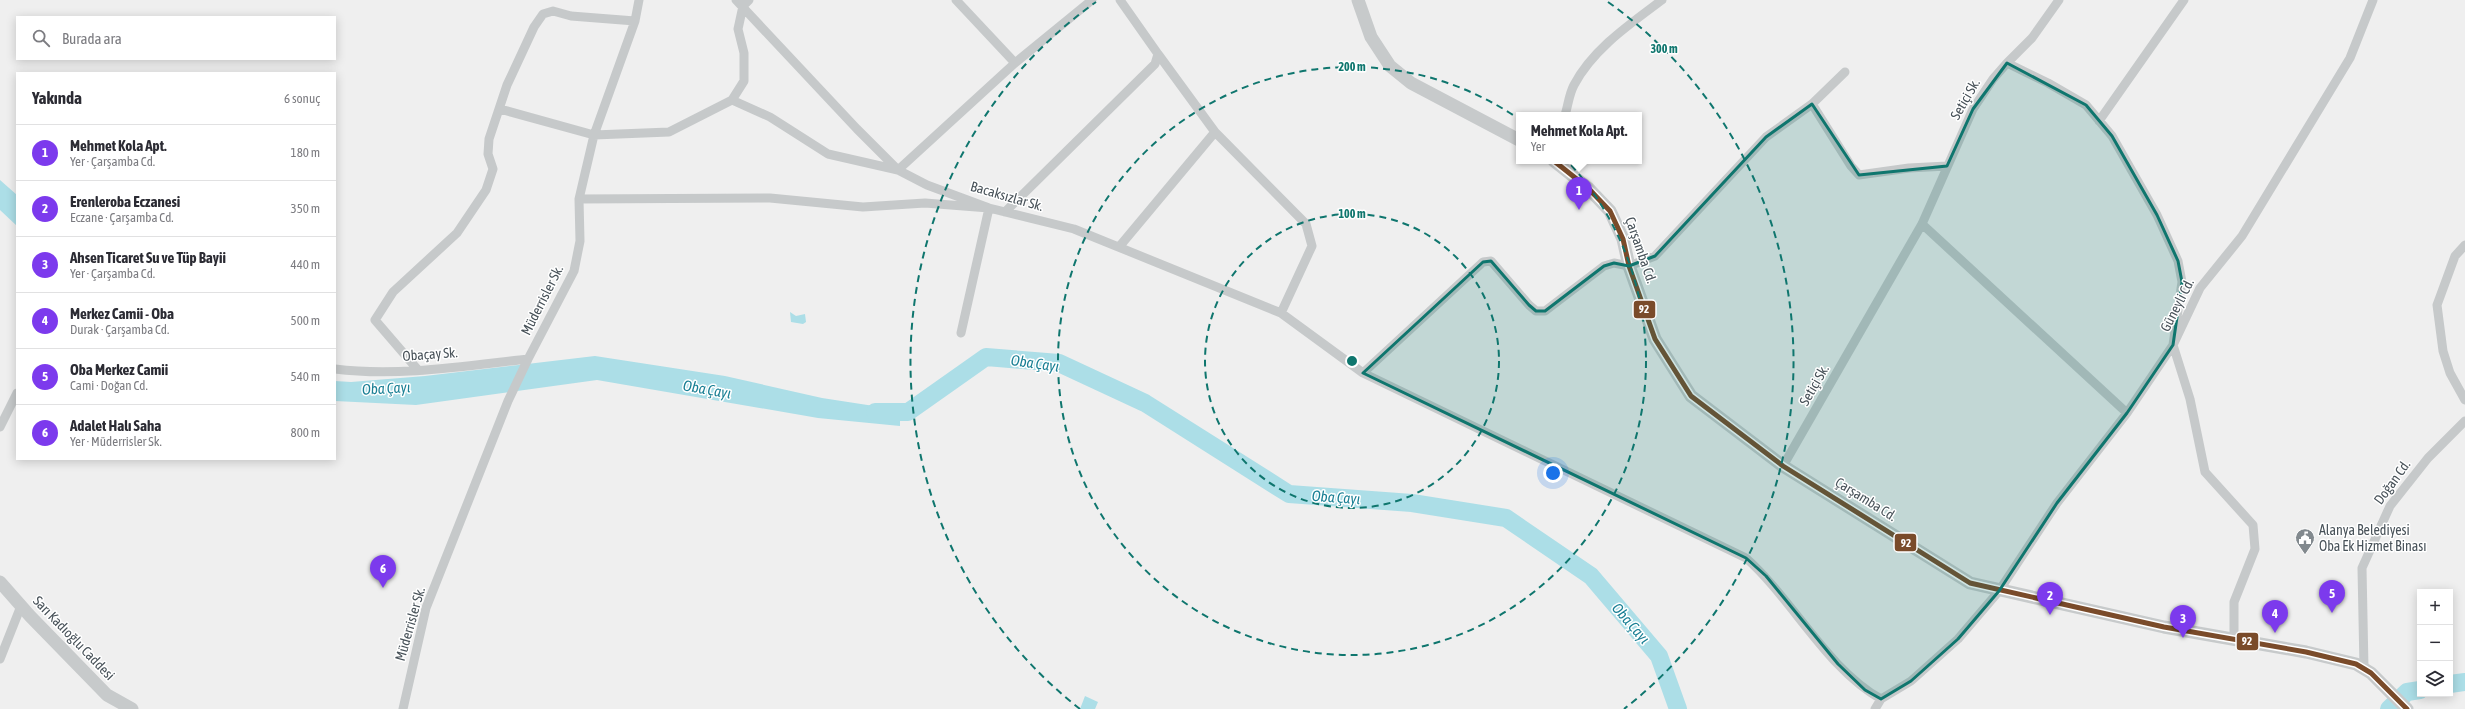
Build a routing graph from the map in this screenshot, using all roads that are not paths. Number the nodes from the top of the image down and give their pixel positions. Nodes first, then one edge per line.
1 (639, 0) edge
2 (956, 0) edge
3 (1092, 0) edge
4 (1120, 0) edge
5 (1358, 0) edge
6 (1662, 0) edge
7 (2059, 0) edge
8 (2184, 0) edge
9 (2373, 0) edge
10 (743, 2) edge
11 (635, 21) junction
12 (1158, 54) junction
13 (1015, 63) junction
14 (2007, 63) junction
15 (1845, 72) dead end
16 (732, 100) junction
17 (1812, 104) junction
18 (500, 109) junction
19 (1566, 112) edge
20 (2099, 121) junction
21 (1215, 132) junction
22 (594, 135) junction
23 (1516, 138) edge
24 (1558, 164) edge
25 (1947, 166) junction
26 (898, 170) junction
27 (579, 199) junction
28 (989, 208) junction
29 (1005, 212) junction
30 (1922, 224) junction
31 (2465, 245) edge
32 (1119, 246) junction
33 (1629, 266) junction
34 (2182, 282) junction
35 (2200, 288) junction
36 (1280, 313) junction
37 (961, 333) dead end
38 (2173, 345) junction
39 (528, 359) junction
40 (336, 369) edge
41 (418, 370) junction
42 (1363, 373) junction
43 (16, 395) edge
44 (2465, 400) edge
45 (2127, 413) junction
46 (2465, 421) edge
47 (0, 427) edge
48 (1783, 466) junction
49 (0, 582) edge
50 (1999, 591) junction
51 (21, 606) junction
52 (2234, 639) junction
53 (0, 659) edge
54 (2364, 668) junction
55 (1881, 699) junction
56 (132, 709) edge
57 (403, 709) edge
58 (1875, 709) edge
59 (2407, 709) edge

1 - 11 street, Müderrisler Sk.
2 - 13 street
3 - 13 street
4 - 12 street
5 - 23 street
6 - 19 street
7 - 14 street, Setiçi Sk.
8 - 20 street
9 - 35 street, Güneyli Cd.
10 - 16 street
10 - 26 street
11 - 18 street
11 - 22 street, Müderrisler Sk.
12 - 21 street
12 - 29 street
13 - 26 street
14 - 20 street
14 - 25 street, Setiçi Sk.
15 - 17 street
16 - 22 street
16 - 26 street, Bacaksızlar Sk.
17 - 25 street
17 - 33 street
18 - 22 street
18 - 41 street
20 - 34 street
21 - 32 street
21 - 36 street
22 - 27 street, Müderrisler Sk.
24 - 33 street, Çarşamba Cd.
25 - 30 street, Setiçi Sk.
26 - 28 street, Bacaksızlar Sk.
27 - 28 street
27 - 39 street, Müderrisler Sk.
28 - 29 street, Bacaksızlar Sk.
28 - 37 street
29 - 32 street, Bacaksızlar Sk.
30 - 45 street
30 - 48 street, Setiçi Sk.
31 - 44 street
32 - 36 street, Bacaksızlar Sk.
33 - 42 street
33 - 48 street, Çarşamba Cd.
34 - 35 street
34 - 38 street
35 - 38 street, Güneyli Cd.
36 - 42 street, Bacaksızlar Sk.
38 - 45 street, Güneyli Cd.
38 - 52 street
39 - 41 street, Obaçay Sk.
39 - 57 street, Müderrisler Sk.
40 - 41 street, Obaçay Sk.
42 - 55 street, Bacaksızlar Sk.
43 - 47 street
45 - 50 street, Güneyli Cd.
46 - 54 street, Doğan Cd.
48 - 50 street, Çarşamba Cd.
49 - 51 street, Sarı Kadıoğlu Caddesi
50 - 52 street, Çarşamba Cd.
50 - 55 street, Güneyli Cd.
51 - 53 street
51 - 56 street, Sarı Kadıoğlu Caddesi
52 - 54 street, Çarşamba Cd.
54 - 59 street, Çarşamba Cd.
55 - 58 street

